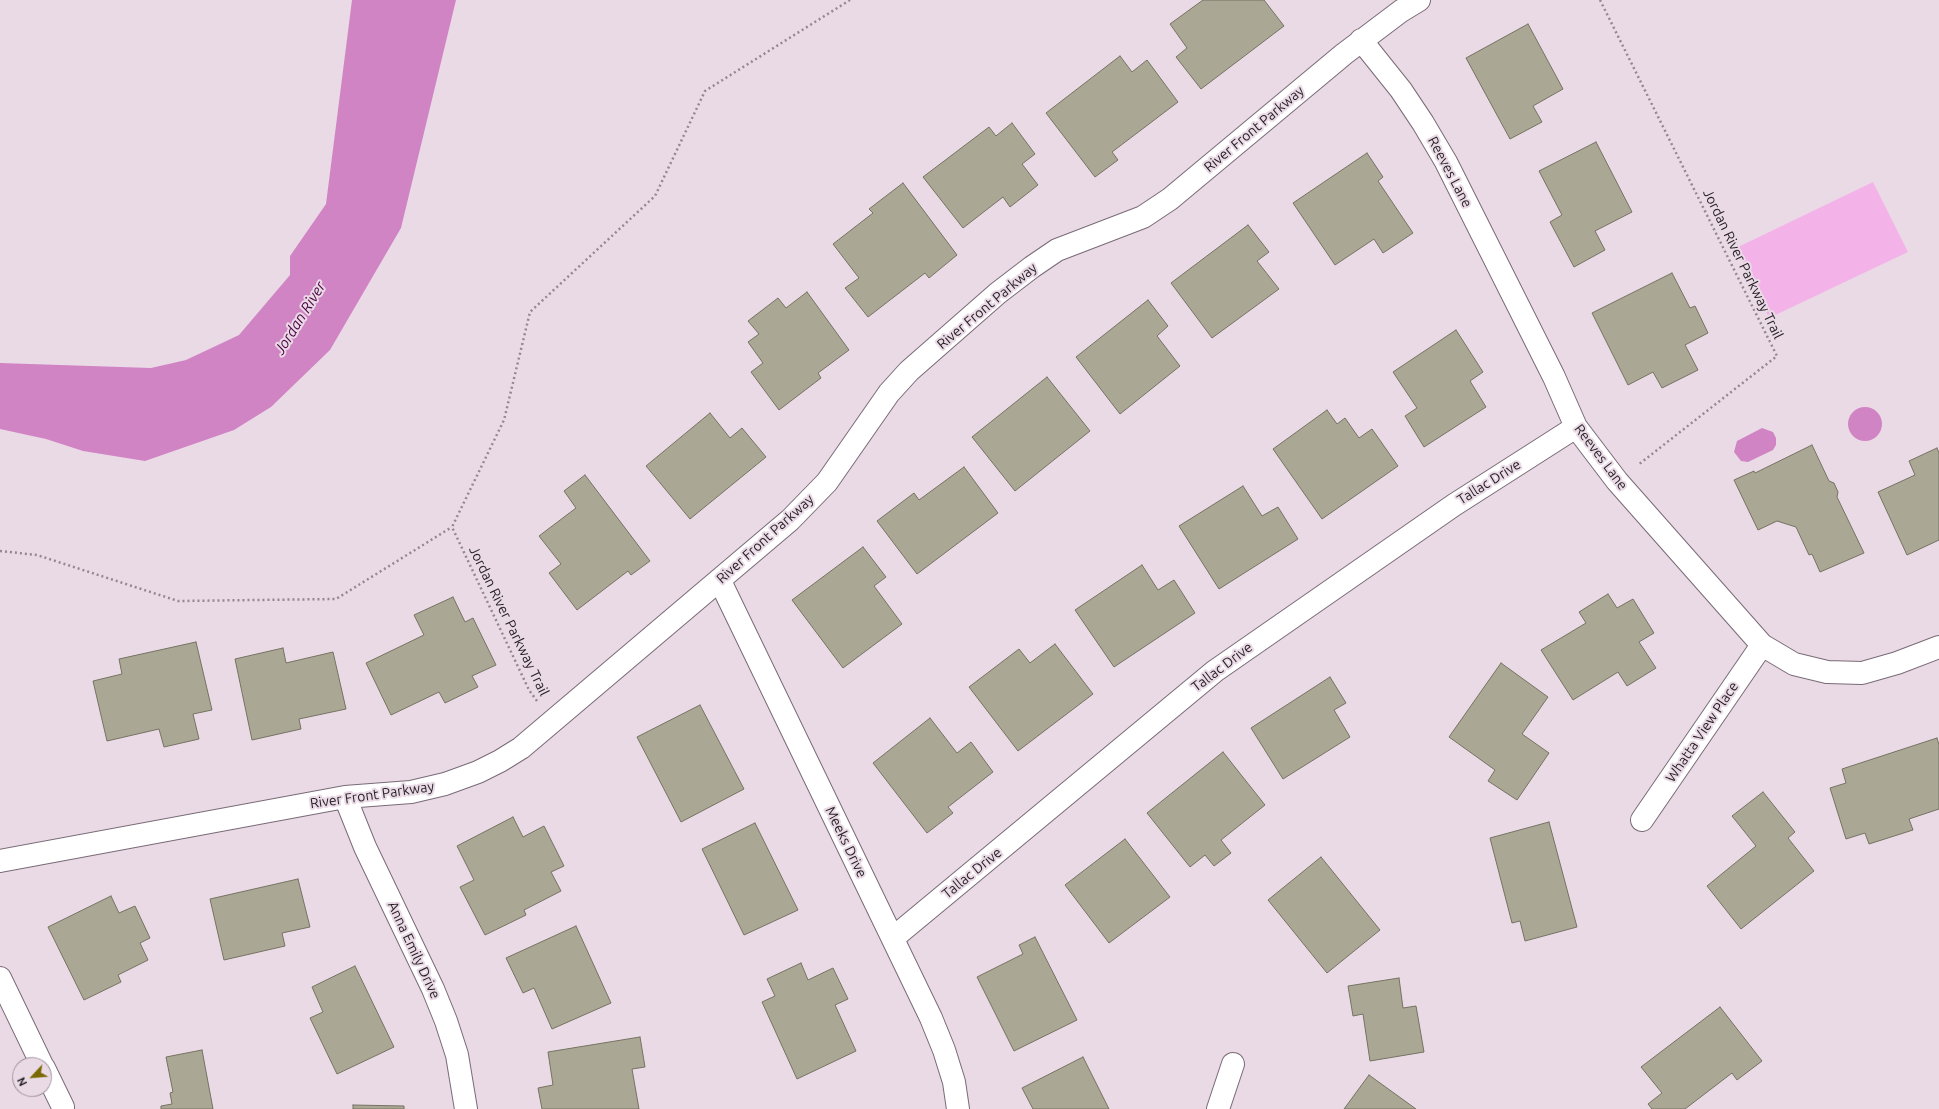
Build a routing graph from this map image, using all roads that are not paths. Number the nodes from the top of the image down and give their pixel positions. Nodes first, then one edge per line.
1 (1419, 0) edge
2 (1361, 40) junction
3 (1576, 427) junction
4 (720, 580) junction
5 (1762, 645) junction
6 (1939, 648) edge
7 (345, 797) junction
8 (1642, 820) dead end
9 (0, 861) edge
10 (893, 938) junction
11 (0, 978) edge
12 (38, 1057) edge
13 (1233, 1064) dead end
14 (52, 1085) edge
15 (62, 1107) dead end
16 (466, 1109) edge
17 (958, 1109) edge
18 (1218, 1109) edge

1 - 2 street, River Front Parkway
2 - 3 street, Reeves Lane
2 - 4 street, River Front Parkway
3 - 5 street, Reeves Lane
3 - 10 street, Tallac Drive
4 - 7 street, River Front Parkway
4 - 10 street, Meeks Drive
5 - 6 street, Reeves Lane
5 - 8 street, Whatta View Place
7 - 9 street, River Front Parkway
7 - 16 street, Anna Emily Drive
10 - 17 street, Meeks Drive
11 - 12 street
13 - 18 street
14 - 15 street

